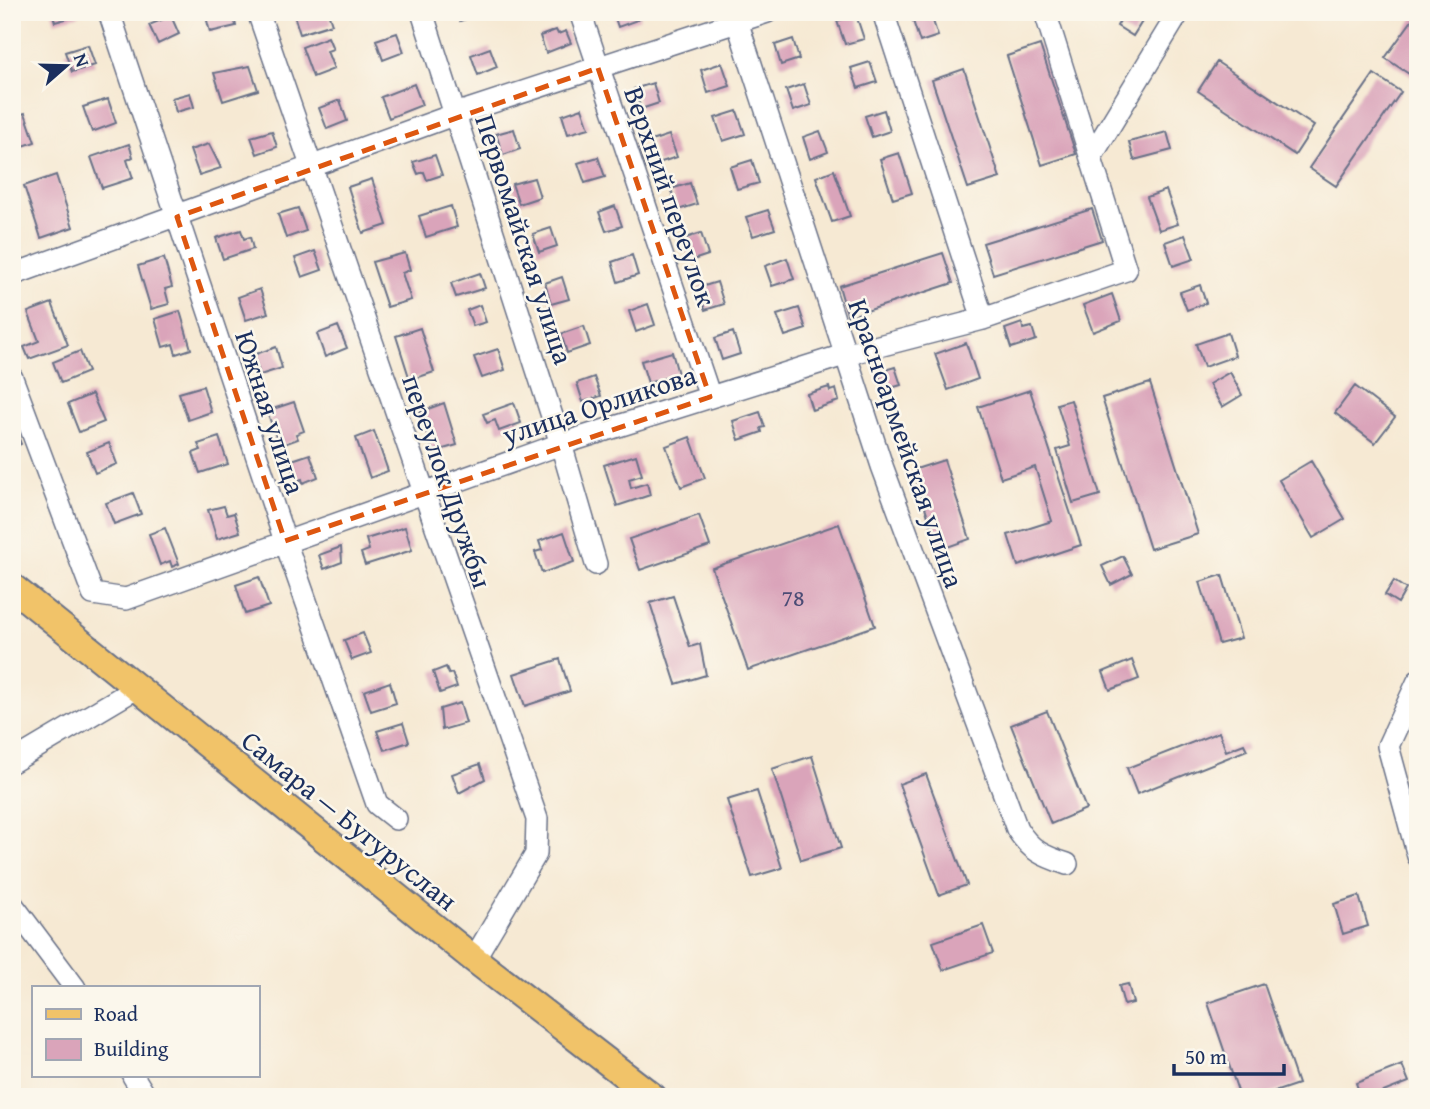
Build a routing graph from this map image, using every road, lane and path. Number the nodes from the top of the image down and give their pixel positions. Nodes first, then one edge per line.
1 (109, 12) edge
2 (258, 12) edge
3 (422, 12) edge
4 (580, 12) edge
5 (767, 12) edge
6 (883, 12) edge
7 (1045, 12) edge
8 (1179, 12) edge
9 (736, 17) edge
10 (598, 68) junction
11 (456, 114) junction
12 (1091, 156) junction
13 (310, 166) junction
14 (177, 217) junction
15 (12, 275) edge
16 (983, 319) junction
17 (844, 355) junction
18 (12, 378) edge
19 (710, 397) junction
20 (561, 444) junction
21 (422, 492) junction
22 (285, 541) junction
23 (596, 564) dead end
24 (12, 587) edge
25 (1418, 681) edge
26 (135, 689) junction
27 (12, 762) edge
28 (396, 819) dead end
29 (1418, 856) edge
30 (1067, 864) dead end
31 (12, 904) edge
32 (474, 959) junction
33 (74, 986) edge
34 (134, 1078) edge
35 (146, 1097) edge
36 (653, 1097) edge

1 - 14 street, Южная улица
2 - 13 street, переулок Дружбы
3 - 11 street, Первомайская улица
4 - 10 street, Верхний переулок
5 - 9 street
6 - 16 street
7 - 12 street
8 - 12 street
9 - 10 street
9 - 17 street, Красноармейская улица
10 - 11 street
10 - 19 street, Верхний переулок
11 - 13 street
11 - 20 street, Первомайская улица
12 - 16 street, улица Орликова
13 - 14 street
13 - 21 street, переулок Дружбы
14 - 15 street
14 - 22 street, Южная улица
16 - 17 street, улица Орликова
17 - 19 street, улица Орликова
17 - 30 street, Красноармейская улица
18 - 22 street, улица Орликова
19 - 20 street, улица Орликова
20 - 21 street, улица Орликова
20 - 23 street, Первомайская улица
21 - 22 street, улица Орликова
21 - 32 street, переулок Дружбы
22 - 28 street, Южная улица
24 - 26 main road, Самара — Бугуруслан
25 - 29 street
26 - 27 street
26 - 32 main road, Самара — Бугуруслан
31 - 33 street
32 - 36 main road, Самара — Бугуруслан
34 - 35 street

